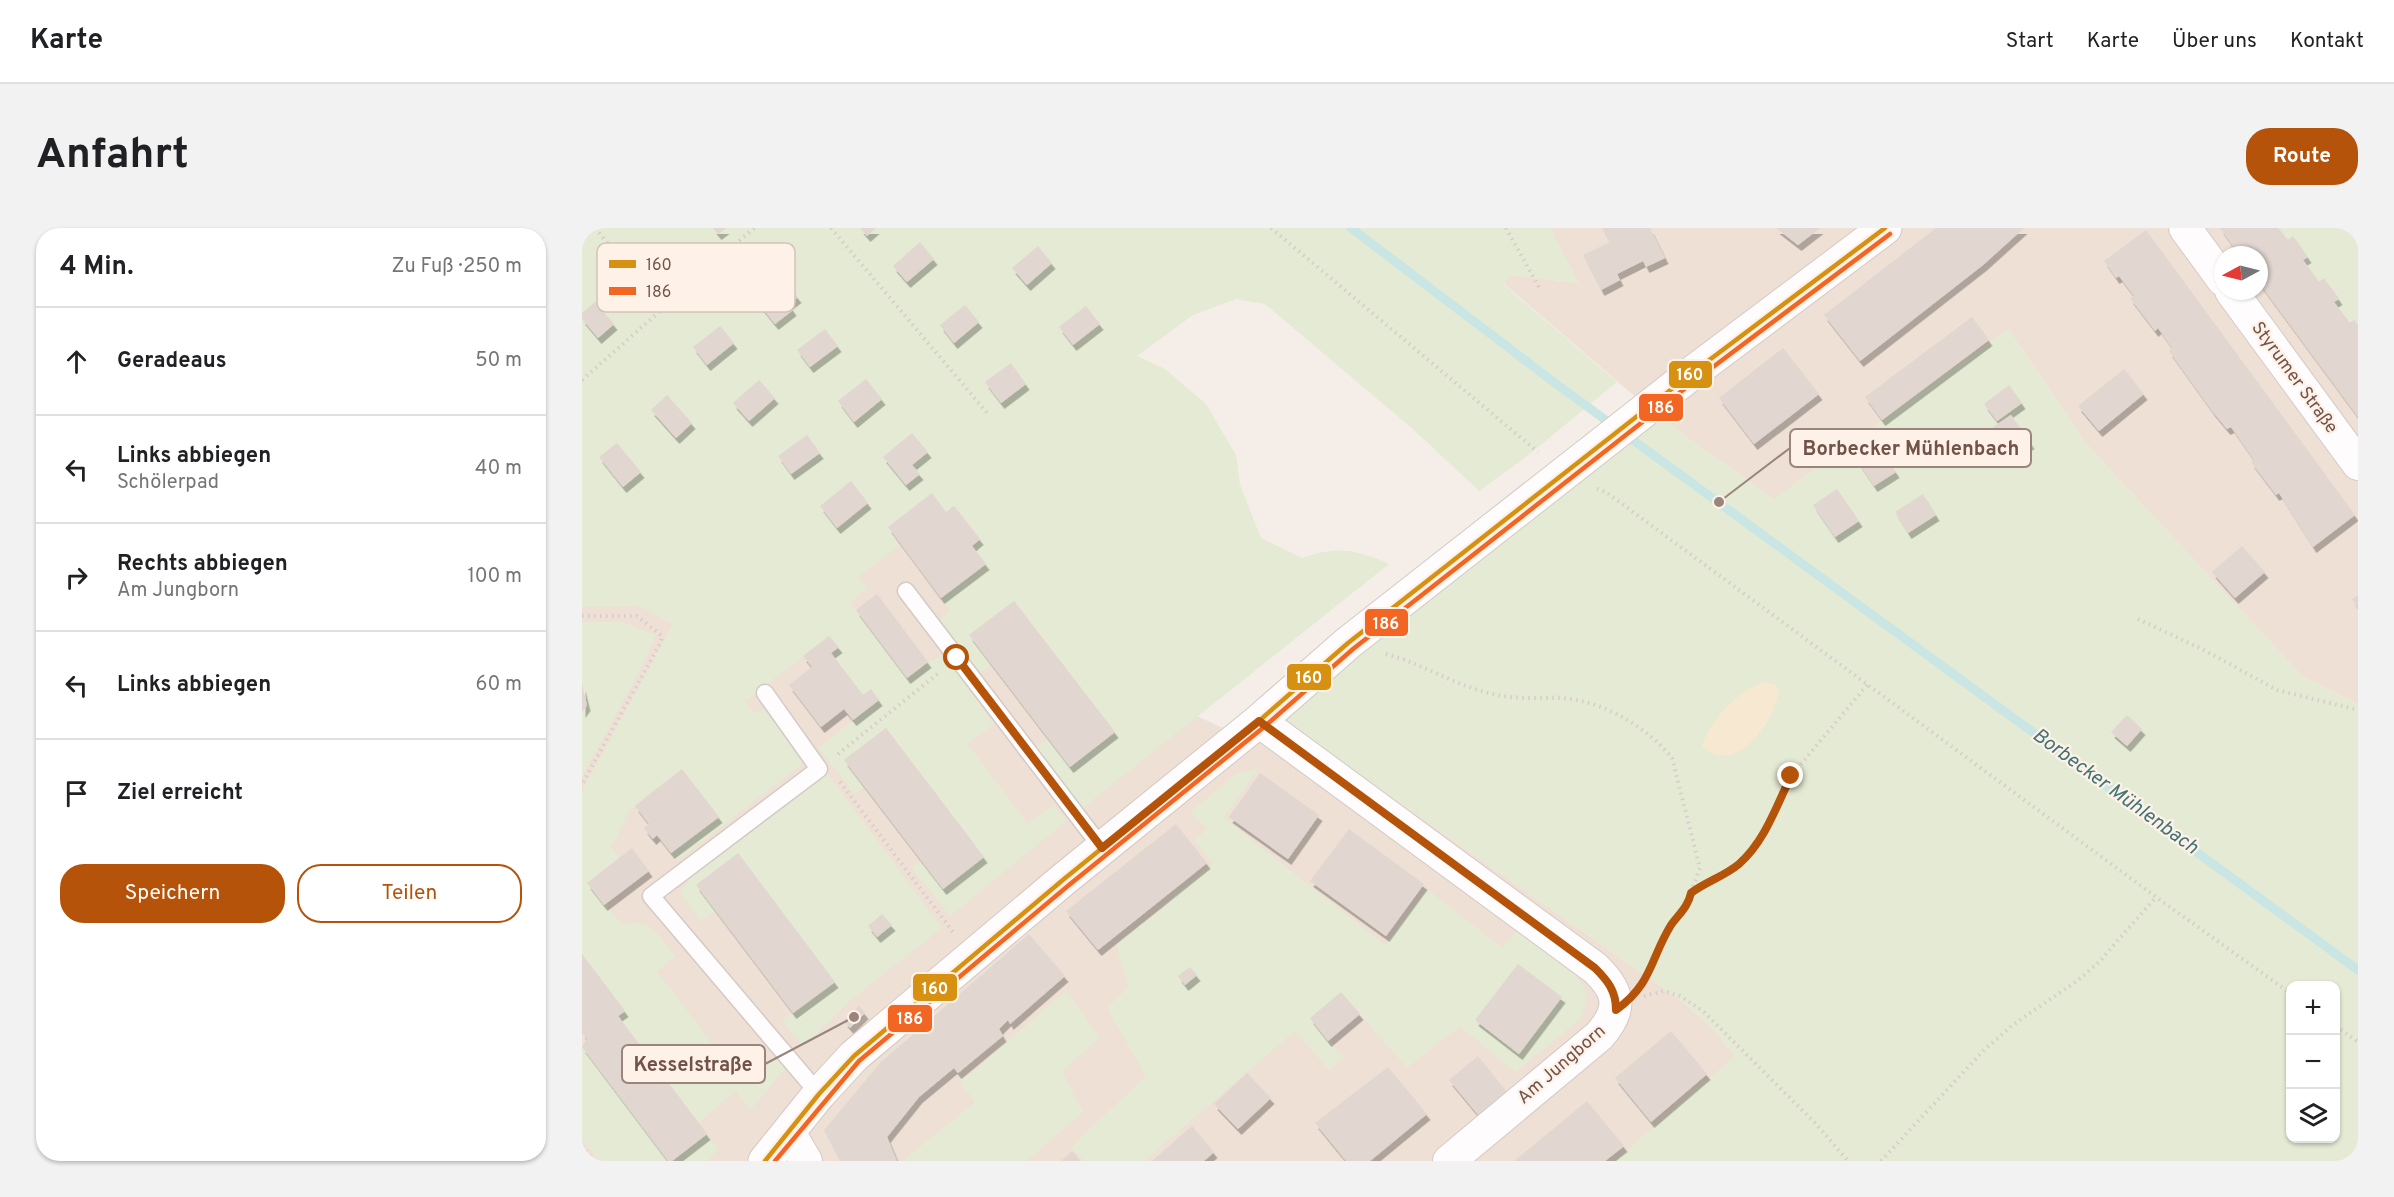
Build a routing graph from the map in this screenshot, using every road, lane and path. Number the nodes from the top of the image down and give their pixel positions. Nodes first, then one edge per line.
1 (595, 228) edge
2 (754, 228) edge
3 (831, 228) edge
4 (1271, 228) edge
5 (1506, 228) edge
6 (1886, 228) edge
7 (2185, 228) edge
8 (607, 243) edge
9 (737, 243) edge
10 (2214, 268) edge
11 (1540, 289) dead end
12 (2238, 300) edge
13 (659, 312) edge
14 (582, 380) edge
15 (988, 414) dead end
16 (2358, 464) edge
17 (1576, 466) junction
18 (906, 591) dead end
19 (582, 616) edge
20 (2138, 619) dead end
21 (1348, 643) junction
22 (957, 658) junction
23 (1867, 685) junction
24 (765, 693) dead end
25 (2358, 710) edge
26 (1259, 721) junction
27 (822, 766) junction
28 (582, 784) edge
29 (1102, 848) junction
30 (1691, 893) junction
31 (2156, 897) junction
32 (972, 956) junction
33 (2286, 990) edge
34 (1624, 1004) junction
35 (2340, 1029) edge
36 (2358, 1042) edge
37 (819, 1094) junction
38 (789, 1132) junction
39 (582, 1146) edge
40 (593, 1161) edge
41 (765, 1161) edge
42 (806, 1161) edge
43 (1449, 1161) edge
44 (1848, 1161) edge
45 (1881, 1161) edge

1 - 8 path
2 - 9 path
3 - 15 path
4 - 17 path
5 - 11 path
6 - 17 street
7 - 10 street
12 - 16 street, Styrumer Straße
13 - 14 path
17 - 21 street
17 - 23 path
18 - 22 lane
19 - 28 path
20 - 25 path
21 - 26 street
21 - 30 path
22 - 27 path
22 - 29 lane
23 - 30 path
23 - 31 path
24 - 27 lane
26 - 29 street
26 - 34 street, Am Jungborn
27 - 32 path
27 - 37 lane
29 - 32 street
30 - 34 path
31 - 33 path
31 - 45 path
32 - 37 street
34 - 43 street, Am Jungborn
34 - 44 path
35 - 36 path
37 - 38 street
38 - 41 street
38 - 42 street
39 - 40 path

